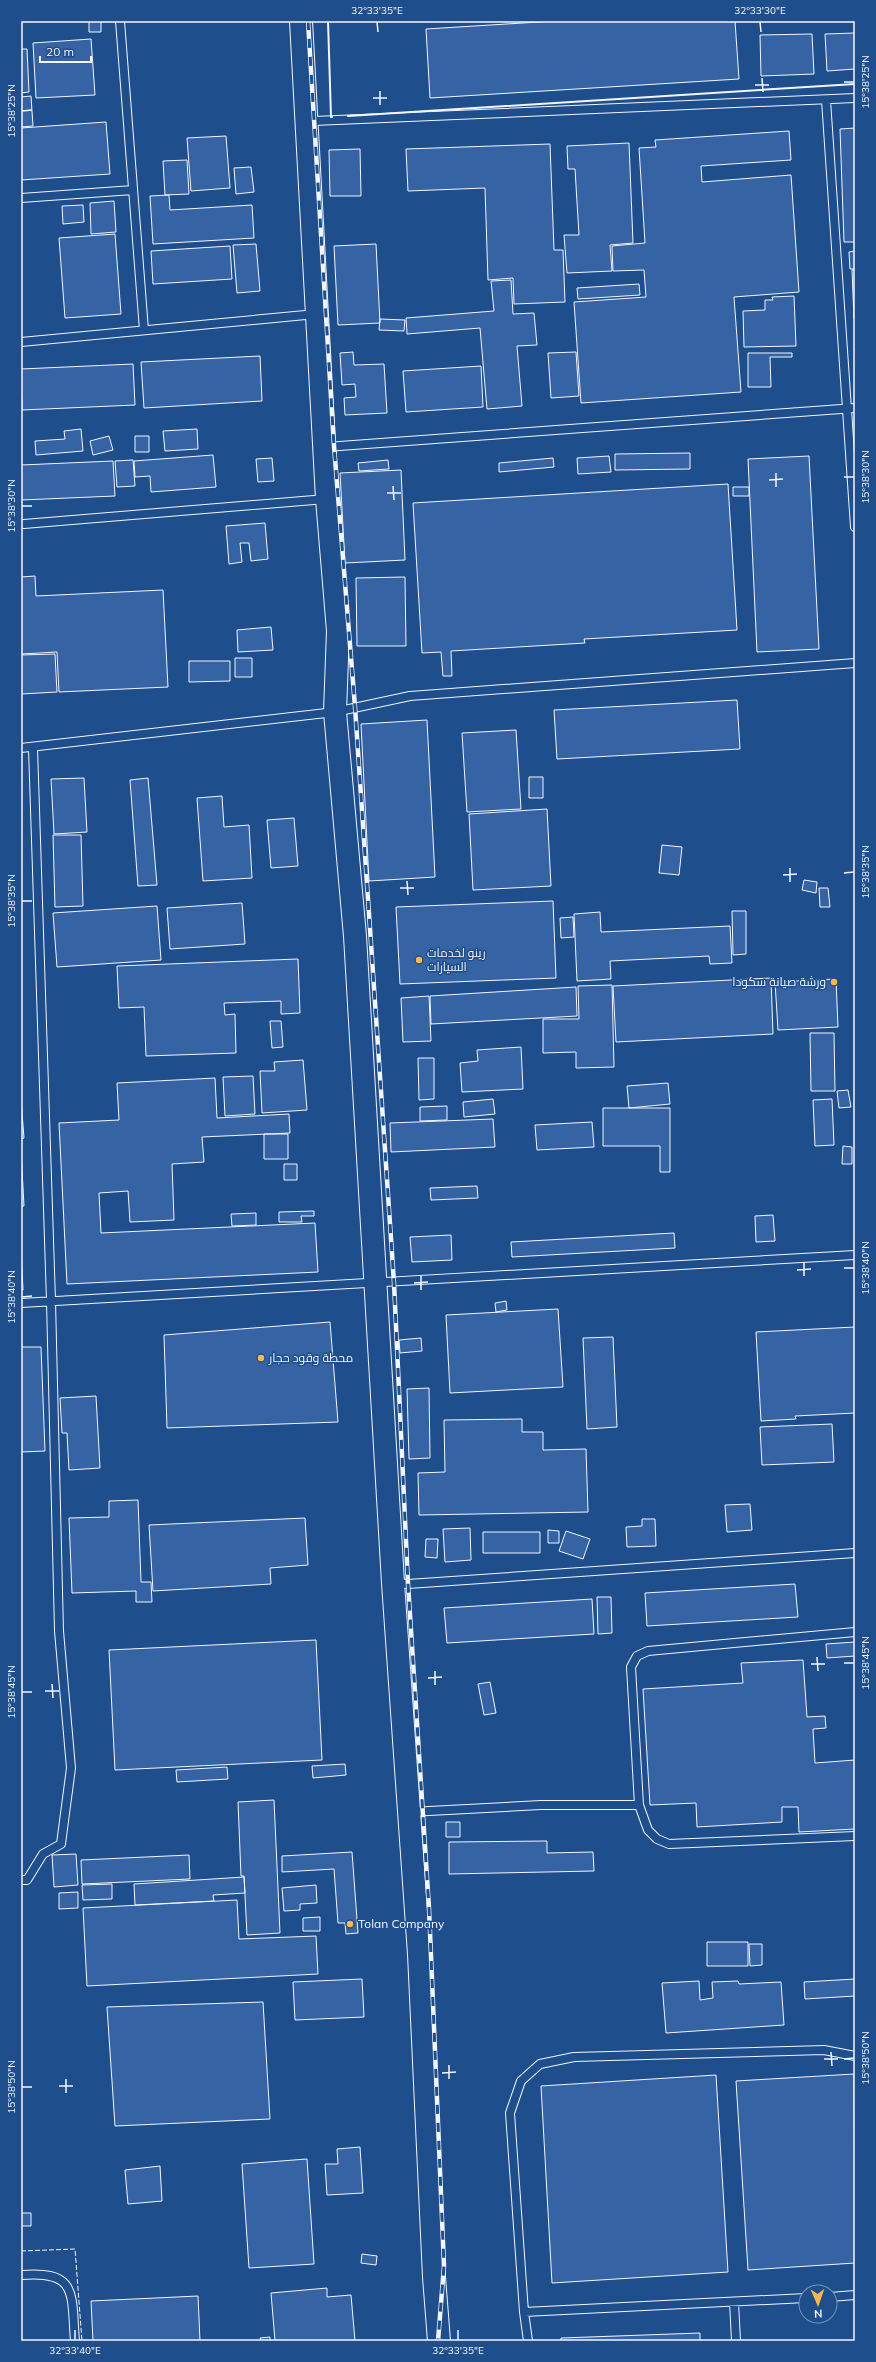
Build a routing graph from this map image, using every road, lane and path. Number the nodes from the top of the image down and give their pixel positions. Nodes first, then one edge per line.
1 (120, 21) edge
2 (301, 21) edge
3 (855, 98) edge
4 (826, 100) junction
5 (306, 131) junction
6 (133, 190) junction
7 (21, 198) edge
8 (317, 314) junction
9 (144, 330) junction
10 (21, 342) edge
11 (851, 408) edge
12 (326, 447) junction
13 (327, 499) junction
14 (24, 524) dead end
15 (855, 527) edge
16 (855, 663) edge
17 (335, 712) junction
18 (21, 748) edge
19 (33, 748) junction
20 (855, 1255) edge
21 (376, 1283) junction
22 (51, 1302) junction
23 (21, 1303) edge
24 (855, 1553) edge
25 (393, 1583) junction
26 (855, 1632) edge
27 (639, 1805) junction
28 (409, 1812) junction
29 (855, 1836) edge
30 (21, 1880) edge
31 (855, 2056) edge
32 (21, 2275) edge
33 (855, 2295) edge
34 (838, 2296) edge
35 (798, 2298) edge
36 (734, 2302) junction
37 (524, 2312) junction
38 (75, 2341) edge
39 (439, 2341) edge
40 (528, 2341) edge
41 (736, 2341) edge

1 - 6 lane
2 - 5 street
3 - 4 lane
4 - 5 lane
4 - 11 lane
5 - 8 street
6 - 7 lane
6 - 9 lane
8 - 9 lane
8 - 12 street
9 - 10 lane
11 - 12 lane
11 - 15 lane
12 - 13 street
13 - 14 lane
13 - 17 street
16 - 17 lane
17 - 19 lane
17 - 21 street
18 - 19 lane
19 - 22 lane
20 - 21 lane
21 - 22 lane
21 - 25 street
22 - 23 lane
22 - 30 lane
24 - 25 lane
25 - 28 street
26 - 27 lane
27 - 28 lane
27 - 29 lane
28 - 39 street
31 - 37 lane
32 - 38 lane
33 - 34 lane
35 - 36 lane
36 - 37 lane
36 - 41 lane
37 - 40 lane

